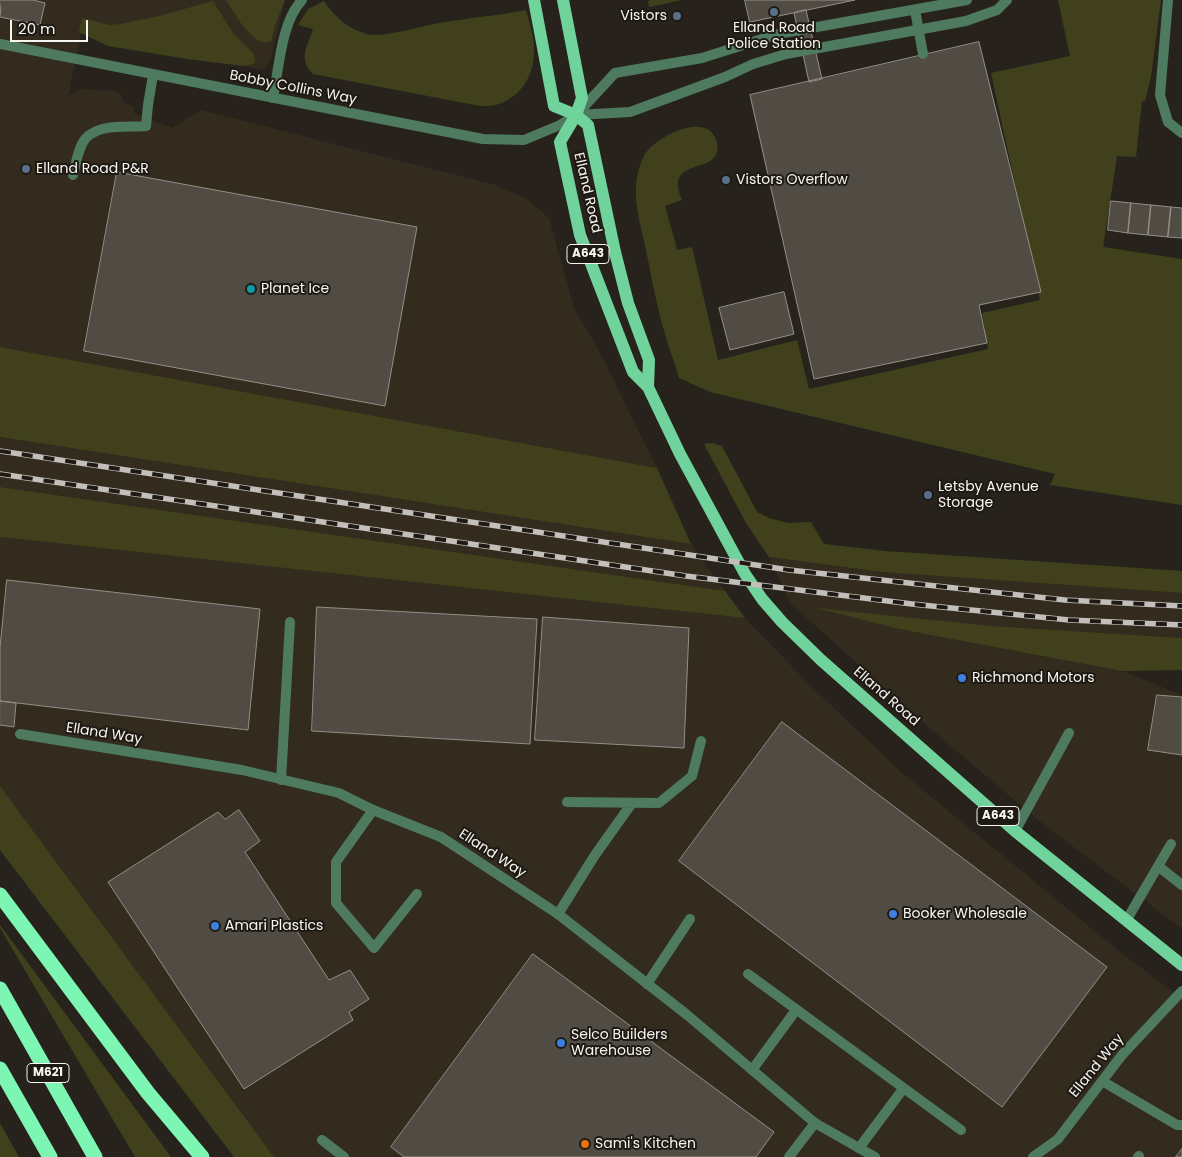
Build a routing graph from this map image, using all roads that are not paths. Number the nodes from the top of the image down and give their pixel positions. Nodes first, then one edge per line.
1 (302, 0) edge
2 (534, 0) edge
3 (563, 0) edge
4 (967, 0) edge
5 (1006, 0) edge
6 (1168, 0) edge
7 (915, 10) junction
8 (919, 30) junction
9 (0, 44) edge
10 (924, 54) dead end
11 (153, 75) junction
12 (273, 98) junction
13 (576, 114) junction
14 (1182, 134) edge
15 (73, 175) dead end
16 (648, 387) junction
17 (290, 622) dead end
18 (1069, 733) dead end
19 (20, 734) dead end
20 (702, 741) dead end
21 (281, 780) junction
22 (567, 802) dead end
23 (632, 802) junction
24 (373, 810) junction
25 (1015, 831) junction
26 (1170, 844) dead end
27 (1158, 866) junction
28 (1182, 885) edge
29 (417, 894) dead end
30 (0, 895) edge
31 (558, 914) junction
32 (690, 919) dead end
33 (1126, 921) junction
34 (1182, 965) edge
35 (748, 974) dead end
36 (647, 984) junction
37 (0, 989) edge
38 (1182, 990) edge
39 (796, 1010) junction
40 (0, 1069) edge
41 (752, 1070) junction
42 (1102, 1081) junction
43 (904, 1089) junction
44 (815, 1123) junction
45 (1182, 1125) edge
46 (961, 1130) dead end
47 (322, 1140) dead end
48 (859, 1148) junction
49 (50, 1157) edge
50 (95, 1157) edge
51 (202, 1157) edge
52 (344, 1157) edge
53 (789, 1157) edge
54 (875, 1157) edge
55 (1033, 1157) edge

1 - 12 street
2 - 13 main road
3 - 13 main road, Elland Road / A643
4 - 7 street, Bobby Collins Way
5 - 8 street
6 - 14 street
7 - 8 street
7 - 13 street, Bobby Collins Way
8 - 10 street
8 - 13 street
9 - 11 street, Bobby Collins Way
11 - 12 street, Bobby Collins Way
11 - 15 street
12 - 13 street, Bobby Collins Way
13 - 16 main road, Elland Road / A643
13 - 16 main road, Elland Road / A643
16 - 25 main road, Elland Road / A643
17 - 21 street
18 - 25 street
19 - 21 street, Elland Way
20 - 23 street
21 - 24 street, Elland Way
22 - 23 street
23 - 31 street
24 - 29 street
24 - 31 street, Elland Way
25 - 33 main road, Elland Road / A643
26 - 27 street
27 - 28 street
27 - 33 street
30 - 51 highway
31 - 36 street, Elland Way
32 - 36 street
33 - 34 main road, Elland Road / A643
35 - 39 street
36 - 41 street, Elland Way
37 - 50 highway, M621
38 - 42 street, Elland Way
39 - 41 street
39 - 43 street
40 - 49 highway, M621
41 - 44 street, Elland Way
42 - 45 street
42 - 55 street, Elland Way
43 - 46 street
43 - 48 street
44 - 48 street, Elland Way
44 - 53 street
47 - 52 street
48 - 54 street, Elland Way

